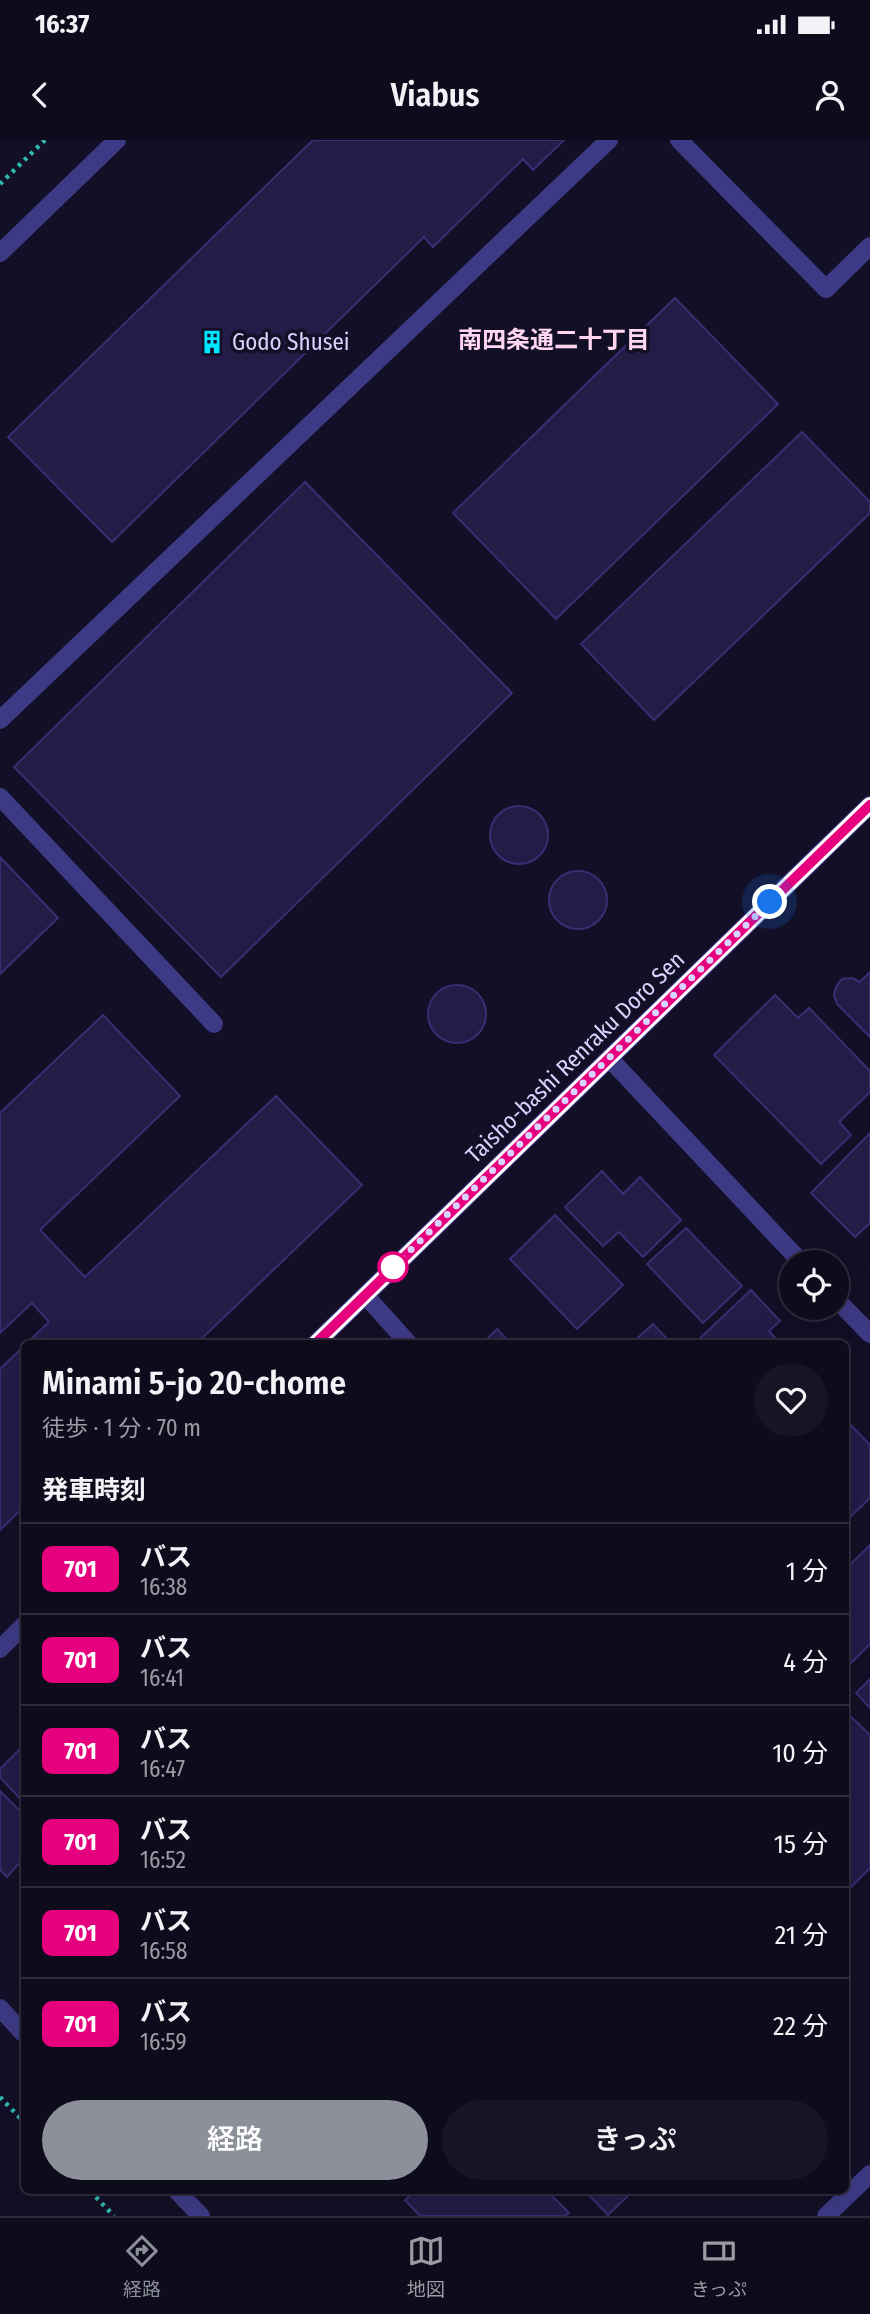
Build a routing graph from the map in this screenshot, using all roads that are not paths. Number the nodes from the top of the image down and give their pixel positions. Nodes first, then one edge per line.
1 (117, 140) edge
2 (609, 140) edge
3 (679, 140) edge
4 (870, 246) edge
5 (0, 253) edge
6 (0, 720) edge
7 (0, 797) edge
8 (870, 805) edge
9 (214, 1024) dead end
10 (609, 1058) junction
11 (790, 1250) edge
12 (365, 1295) junction
13 (849, 1312) edge
14 (870, 1334) edge
15 (319, 1340) edge
16 (405, 1340) edge
17 (21, 1628) edge
18 (0, 1649) edge
19 (0, 2008) edge
20 (21, 2031) edge
21 (870, 2174) edge
22 (180, 2194) edge
23 (201, 2216) edge
24 (826, 2216) edge

1 - 5 street
2 - 6 street
3 - 4 street
7 - 9 street
8 - 10 street, Taisho-bashi Renraku Doro Sen
10 - 11 street
10 - 12 street, Taisho-bashi Renraku Doro Sen
12 - 15 street, Taisho-bashi Renraku Doro Sen
12 - 16 street
13 - 14 street
17 - 18 street
19 - 20 street
21 - 24 street
22 - 23 street

